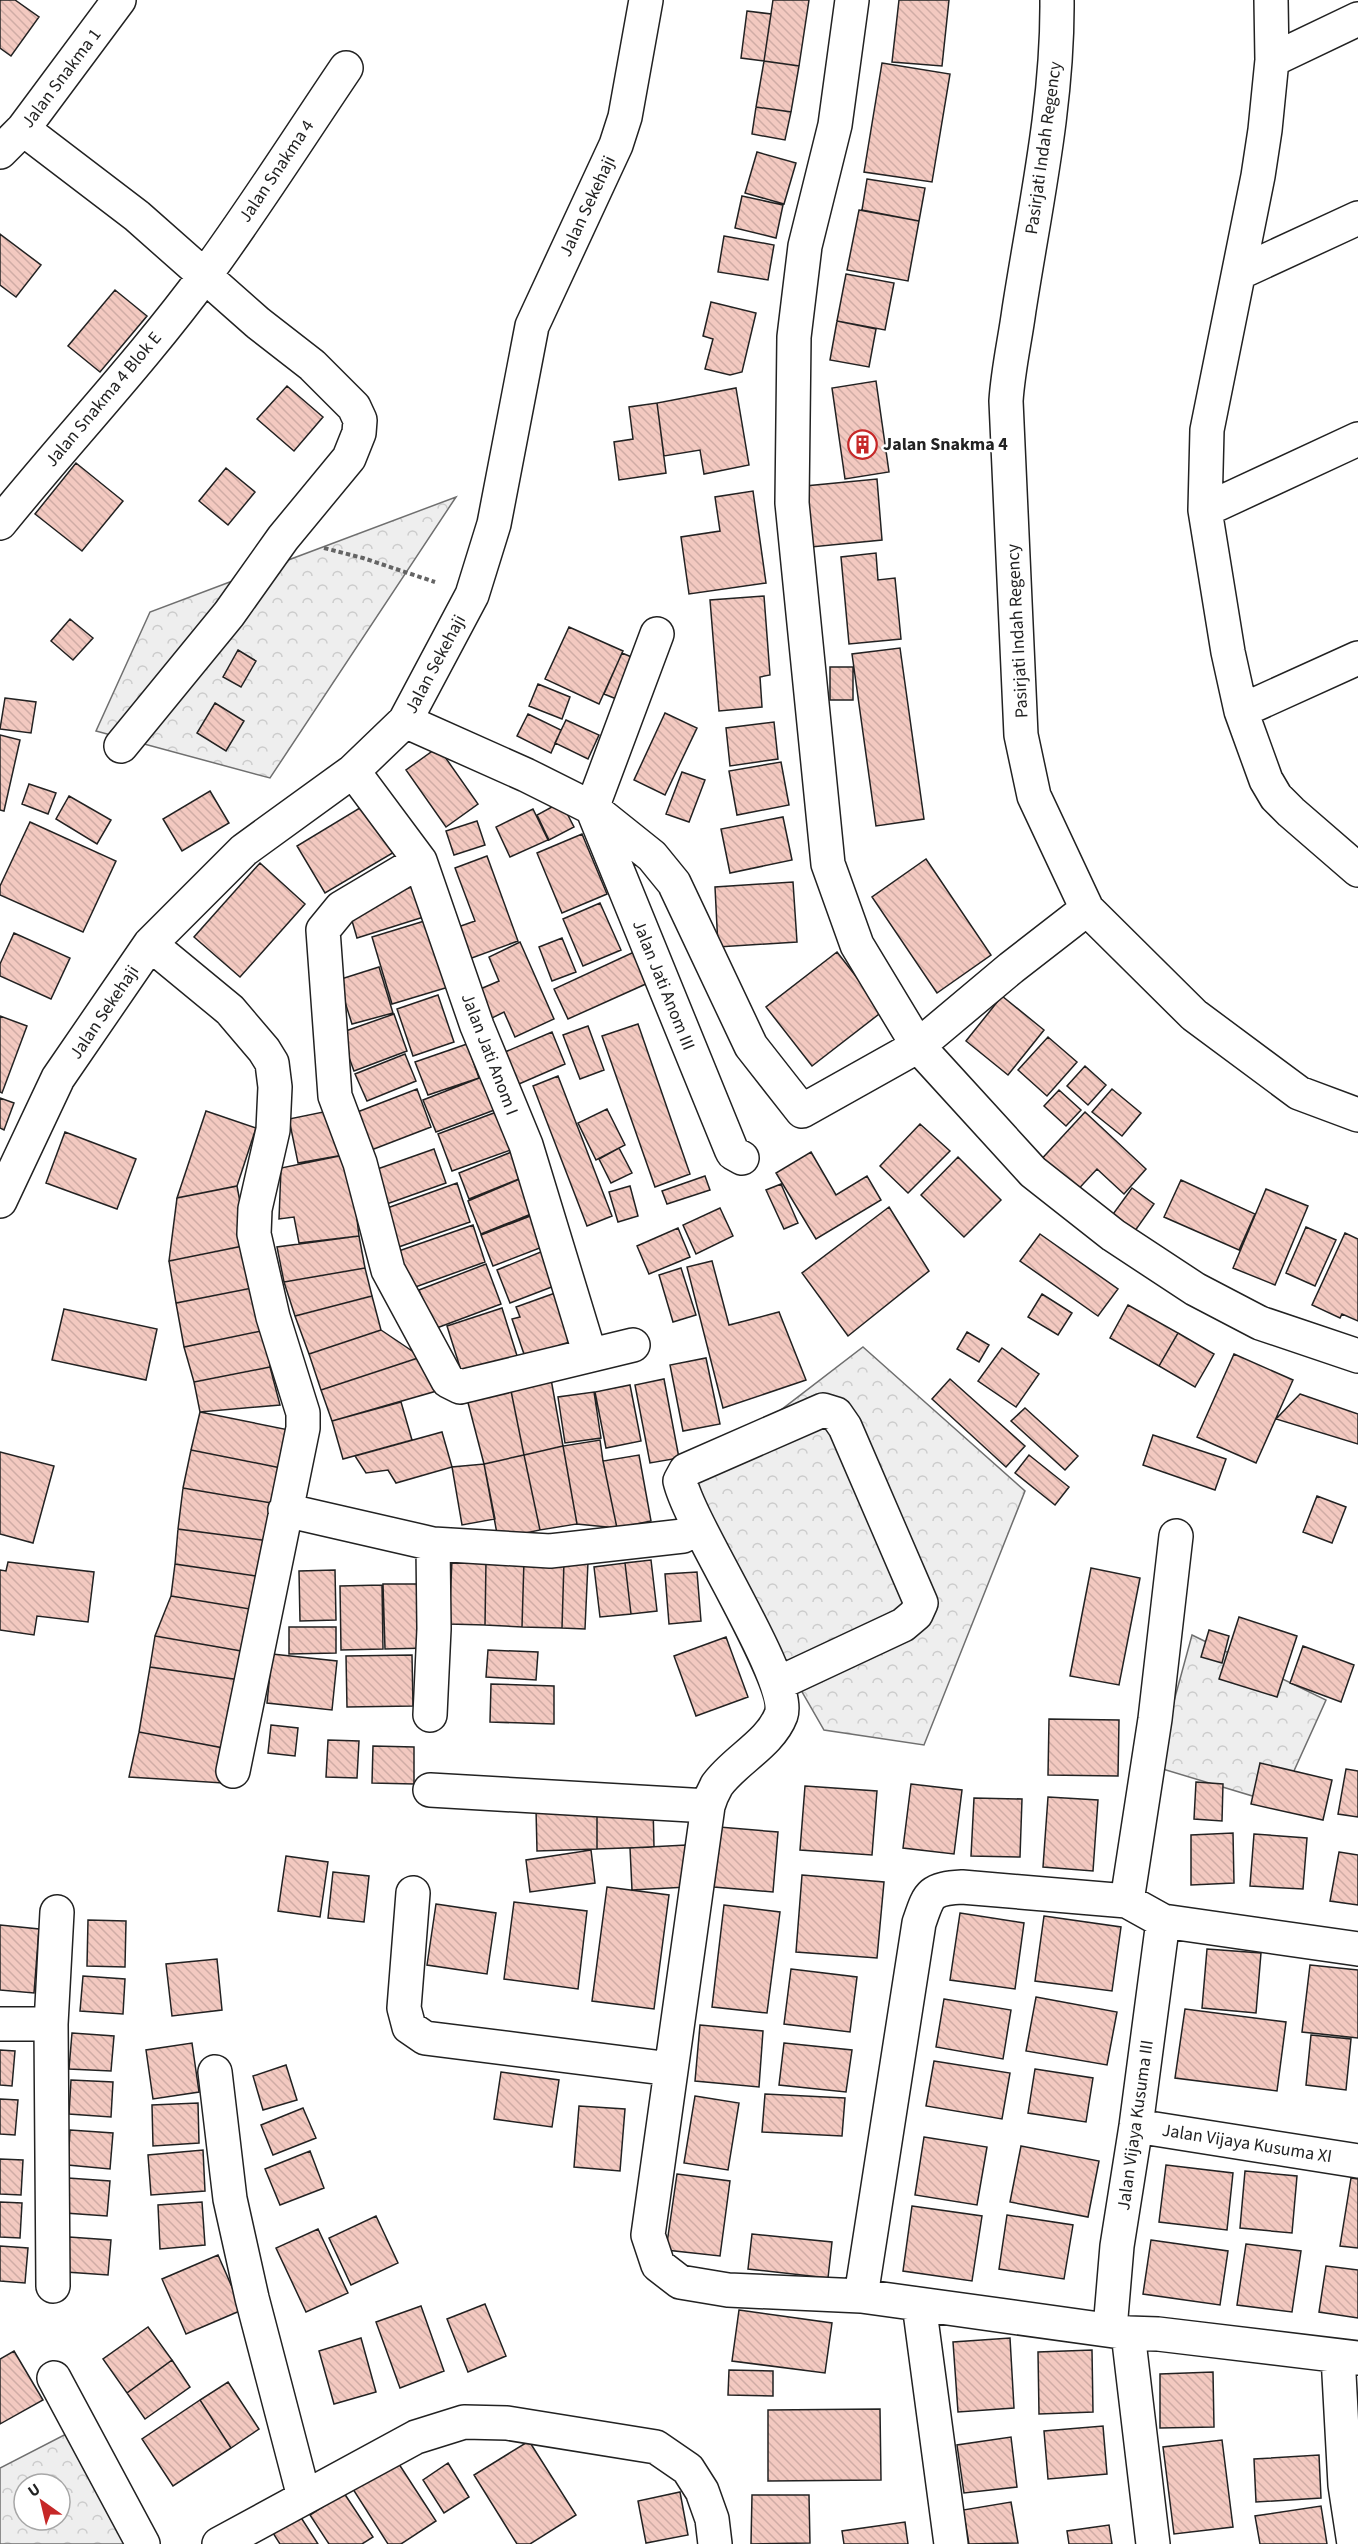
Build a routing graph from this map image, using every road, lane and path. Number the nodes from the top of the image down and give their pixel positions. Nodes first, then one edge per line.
1 (119, 0) edge
2 (646, 0) edge
3 (852, 0) edge
4 (1057, 0) edge
5 (1271, 0) edge
6 (1358, 19) edge
7 (1272, 60) junction
8 (346, 68) dead end
9 (23, 129) junction
10 (0, 152) edge
11 (1358, 218) edge
12 (1239, 273) junction
13 (205, 274) junction
14 (1358, 439) edge
15 (1205, 510) junction
16 (0, 523) edge
17 (283, 538) junction
18 (472, 595) junction
19 (657, 634) dead end
20 (1358, 658) edge
21 (1241, 711) junction
22 (405, 720) junction
23 (121, 746) dead end
24 (353, 771) junction
25 (592, 808) junction
26 (420, 861) junction
27 (1358, 870) edge
28 (1088, 909) junction
29 (150, 944) junction
30 (918, 1046) junction
31 (1358, 1115) edge
32 (742, 1158) dead end
33 (0, 1201) edge
34 (633, 1345) dead end
35 (590, 1355) junction
36 (1358, 1356) edge
37 (285, 1510) junction
38 (683, 1536) dead end
39 (1176, 1536) dead end
40 (433, 1544) junction
41 (777, 1684) junction
42 (430, 1715) dead end
43 (233, 1772) dead end
44 (430, 1790) dead end
45 (708, 1806) junction
46 (413, 1893) dead end
47 (1127, 1901) junction
48 (57, 1912) dead end
49 (1163, 1921) junction
50 (1358, 1949) edge
51 (0, 2024) edge
52 (51, 2024) junction
53 (671, 2069) junction
54 (215, 2072) dead end
55 (1136, 2126) junction
56 (1358, 2161) edge
57 (53, 2286) dead end
58 (861, 2296) junction
59 (919, 2304) junction
60 (1119, 2331) junction
61 (1348, 2357) edge
62 (54, 2378) dead end
63 (304, 2497) junction
64 (143, 2544) edge
65 (219, 2544) edge
66 (715, 2544) edge
67 (951, 2544) edge
68 (1153, 2544) edge
69 (1354, 2544) edge

1 - 9 street, Jalan Snakma 1
2 - 18 street, Jalan Sekehaji
3 - 30 street
4 - 28 street, Pasirjati Indah Regency
5 - 7 street
6 - 7 street
7 - 12 street
8 - 13 street, Jalan Snakma 4
9 - 10 street, Jalan Snakma 1
9 - 13 street
11 - 12 street
12 - 15 street
13 - 16 street, Jalan Snakma 4 Blok E
13 - 17 street
14 - 15 street
15 - 21 street
17 - 18 path
17 - 23 street
18 - 22 street, Jalan Sekehaji
19 - 25 street
20 - 21 street
21 - 27 street
22 - 24 street, Jalan Sekehaji
22 - 25 street
24 - 26 street, Jalan Jati Anom I
24 - 29 street, Jalan Sekehaji
25 - 30 street
25 - 32 street, Jalan Jati Anom III
26 - 35 street, Jalan Jati Anom I
26 - 35 street
28 - 30 street
28 - 31 street, Pasirjati Indah Regency
29 - 33 street, Jalan Sekehaji
29 - 37 street
30 - 36 street
34 - 35 street
37 - 40 street
37 - 43 street
38 - 40 street
39 - 47 street
40 - 42 street
41 - 41 street
41 - 45 street
44 - 45 street
45 - 53 street
46 - 53 street
47 - 49 street
47 - 58 street
48 - 52 street
49 - 50 street
49 - 55 street, Jalan Vijaya Kusuma III
51 - 52 street
52 - 57 street
53 - 58 street
54 - 63 street
55 - 56 street, Jalan Vijaya Kusuma XI
55 - 60 street, Jalan Vijaya Kusuma III
58 - 59 street
59 - 60 street
59 - 67 street
60 - 61 street
60 - 68 street, Jalan Vijaya Kusuma III
61 - 69 street
62 - 64 street
63 - 65 street
63 - 66 street

